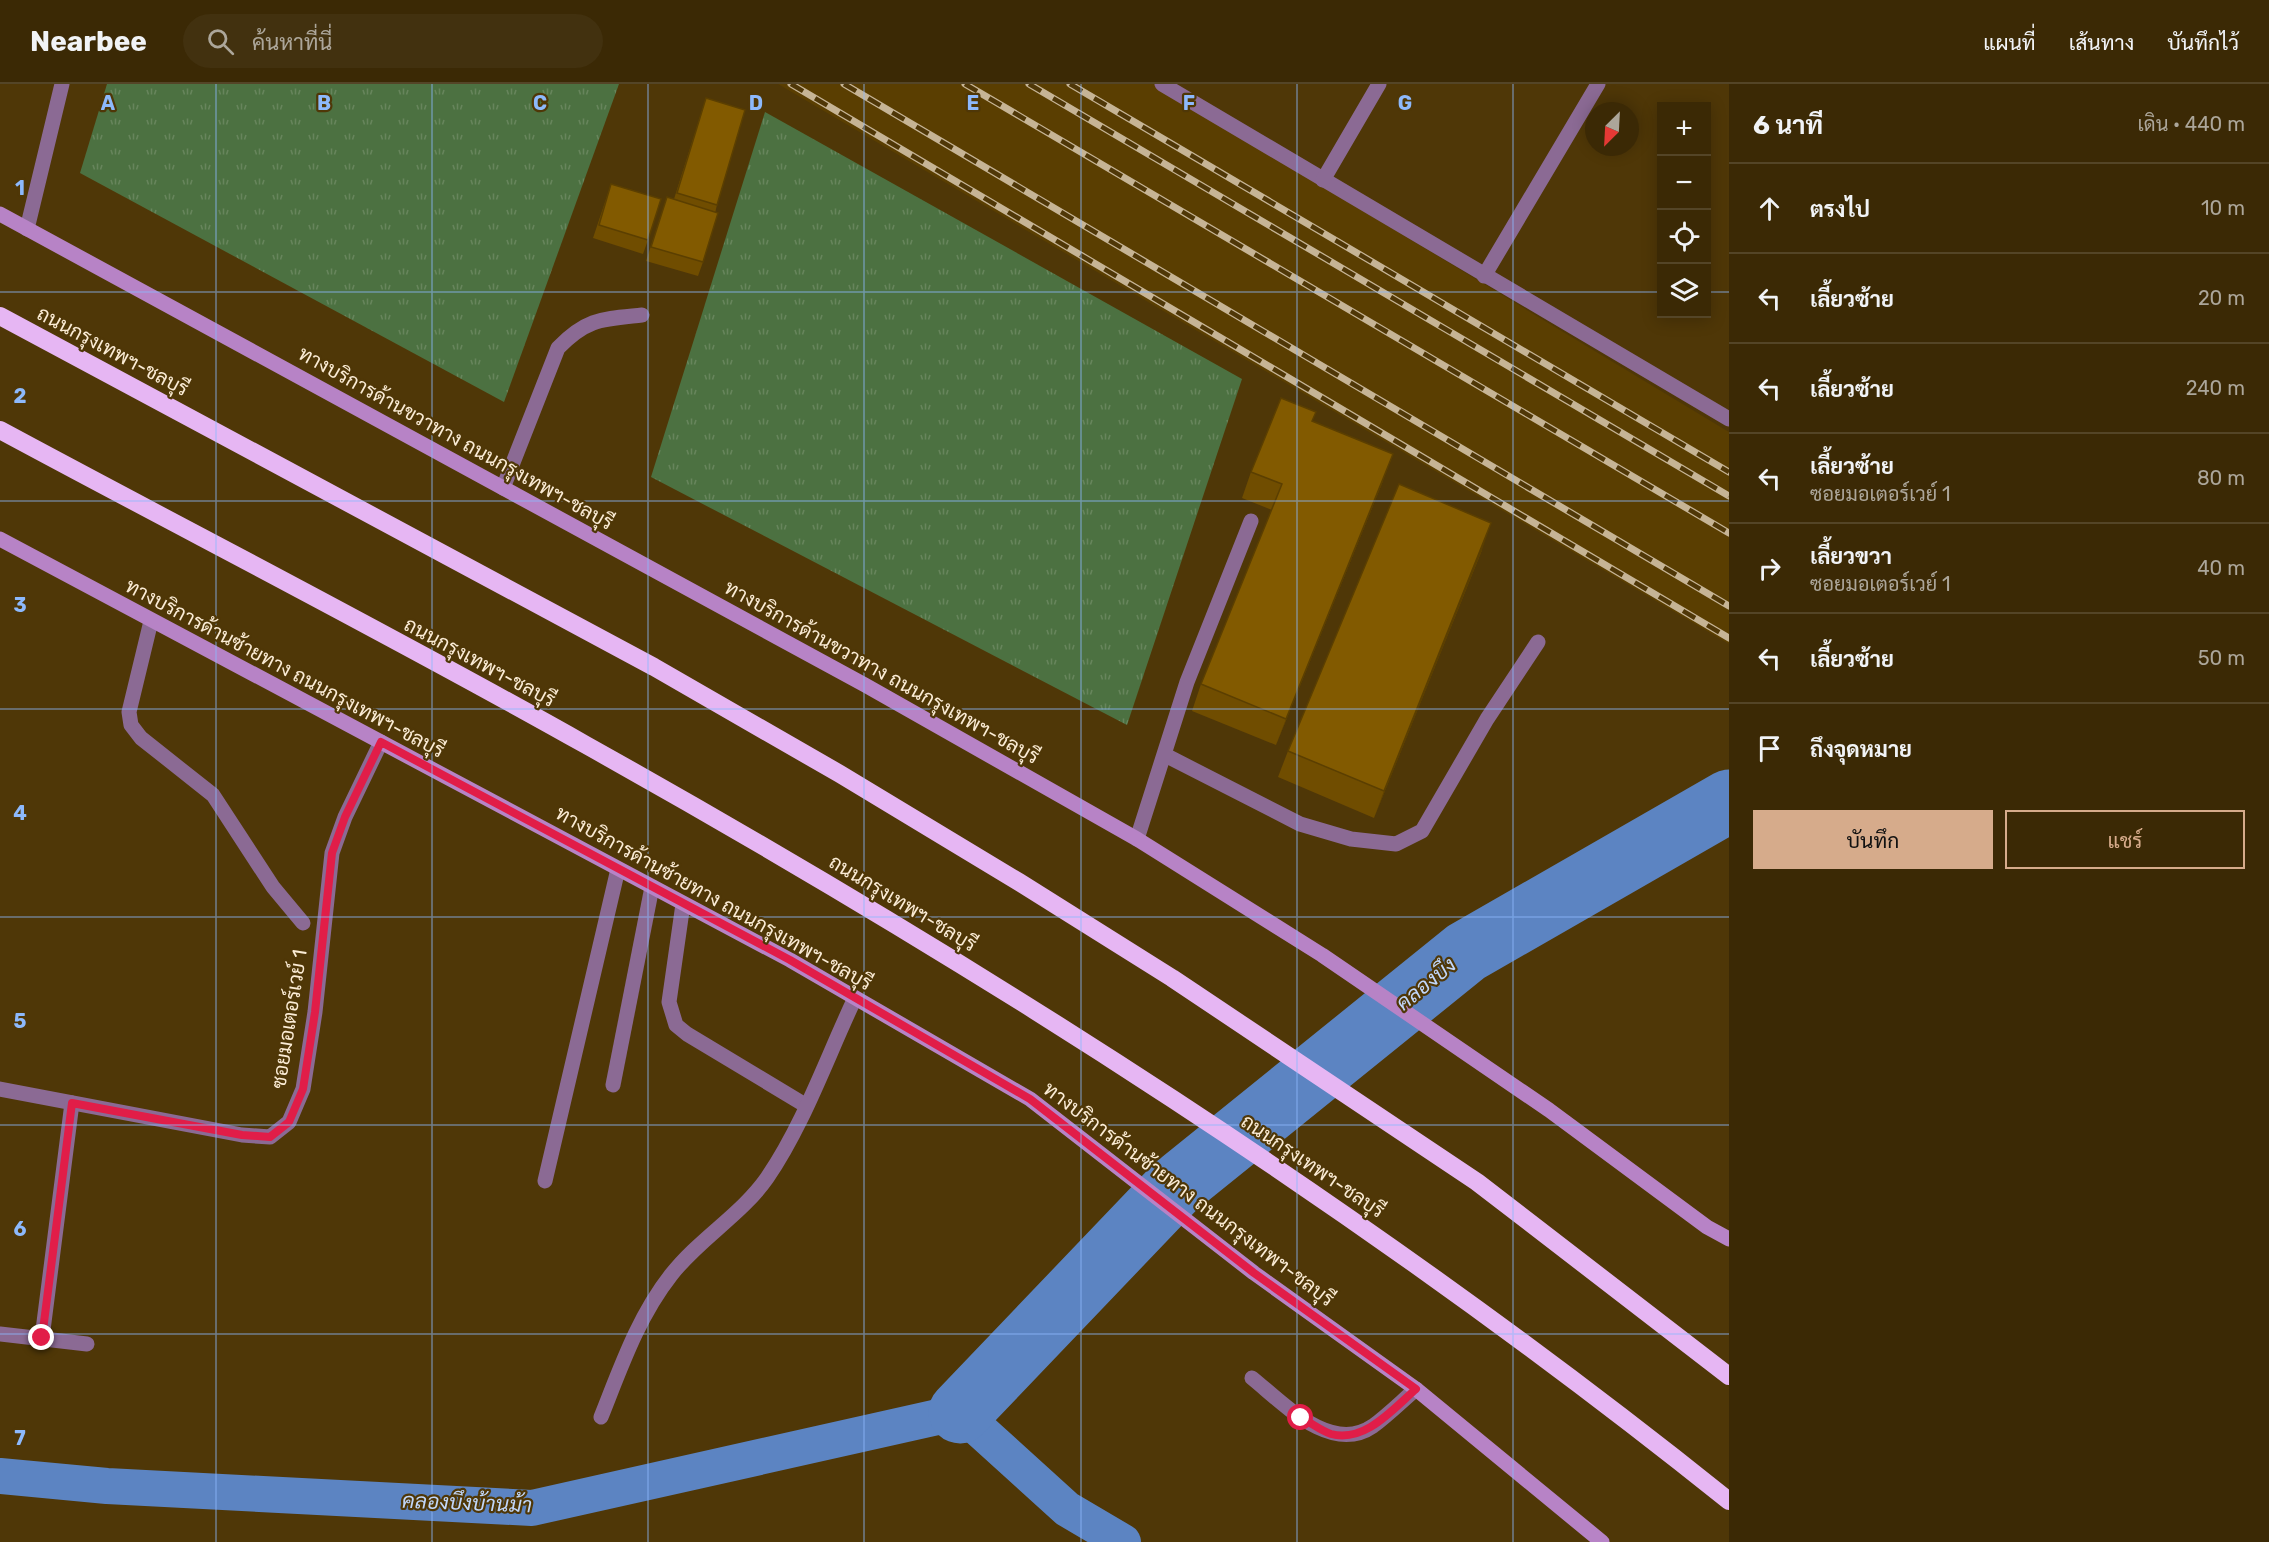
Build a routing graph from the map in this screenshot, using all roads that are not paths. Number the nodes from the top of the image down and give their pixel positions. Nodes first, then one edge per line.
1 (62, 84) edge
2 (1162, 84) edge
3 (1379, 84) edge
4 (1598, 84) edge
5 (1182, 89) edge
6 (1323, 180) junction
7 (0, 214) edge
8 (27, 229) junction
9 (1484, 276) junction
10 (642, 315) dead end
11 (0, 316) edge
12 (1729, 419) edge
13 (0, 430) edge
14 (503, 488) junction
15 (1251, 521) dead end
16 (0, 539) edge
17 (152, 621) junction
18 (1538, 642) dead end
19 (381, 742) junction
20 (1165, 755) junction
21 (1137, 839) junction
22 (618, 868) junction
23 (652, 887) junction
24 (683, 904) junction
25 (303, 923) dead end
26 (855, 998) junction
27 (613, 1085) dead end
28 (0, 1089) edge
29 (72, 1103) junction
30 (805, 1106) junction
31 (545, 1181) dead end
32 (1707, 1227) junction
33 (1729, 1239) edge
34 (1729, 1250) edge
35 (0, 1334) edge
36 (42, 1338) junction
37 (87, 1344) dead end
38 (1729, 1376) edge
39 (1252, 1378) dead end
40 (1416, 1389) junction
41 (601, 1417) dead end
42 (1729, 1501) edge
43 (1597, 1540) edge

1 - 8 street
2 - 5 street
3 - 6 street
4 - 9 street
5 - 6 street
6 - 9 street
7 - 8 main road, ทางบริการด้านขวาทาง ถนนกรุงเทพฯ-ชลบุรี
8 - 14 main road, ทางบริการด้านขวาทาง ถนนกรุงเทพฯ-ชลบุรี
9 - 12 street
10 - 14 street
11 - 38 highway, ถนนกรุงเทพฯ-ชลบุรี
13 - 42 highway, ถนนกรุงเทพฯ-ชลบุรี
14 - 21 main road, ทางบริการด้านขวาทาง ถนนกรุงเทพฯ-ชลบุรี
15 - 20 street
16 - 17 main road, ทางบริการด้านซ้ายทาง ถนนกรุงเทพฯ-ชลบุรี
17 - 19 main road, ทางบริการด้านซ้ายทาง ถนนกรุงเทพฯ-ชลบุรี
17 - 25 street
18 - 20 street
19 - 22 main road, ทางบริการด้านซ้ายทาง ถนนกรุงเทพฯ-ชลบุรี
19 - 29 street, ซอยมอเตอร์เวย์ 1
20 - 21 street
21 - 32 main road, ทางบริการด้านขวาทาง ถนนกรุงเทพฯ-ชลบุรี
22 - 23 main road, ทางบริการด้านซ้ายทาง ถนนกรุงเทพฯ-ชลบุรี
22 - 31 street
23 - 24 main road, ทางบริการด้านซ้ายทาง ถนนกรุงเทพฯ-ชลบุรี
23 - 27 street
24 - 26 main road, ทางบริการด้านซ้ายทาง ถนนกรุงเทพฯ-ชลบุรี
24 - 30 street
26 - 30 street
26 - 40 main road, ทางบริการด้านซ้ายทาง ถนนกรุงเทพฯ-ชลบุรี
28 - 29 street, ซอยมอเตอร์เวย์ 1
29 - 36 street
30 - 41 street
32 - 33 main road, ทางบริการด้านขวาทาง ถนนกรุงเทพฯ-ชลบุรี
32 - 34 main road, ทางบริการด้านขวาทาง ถนนกรุงเทพฯ-ชลบุรี
35 - 36 street
36 - 37 street
39 - 40 street
40 - 43 main road, ทางบริการด้านซ้ายทาง ถนนกรุงเทพฯ-ชลบุรี

